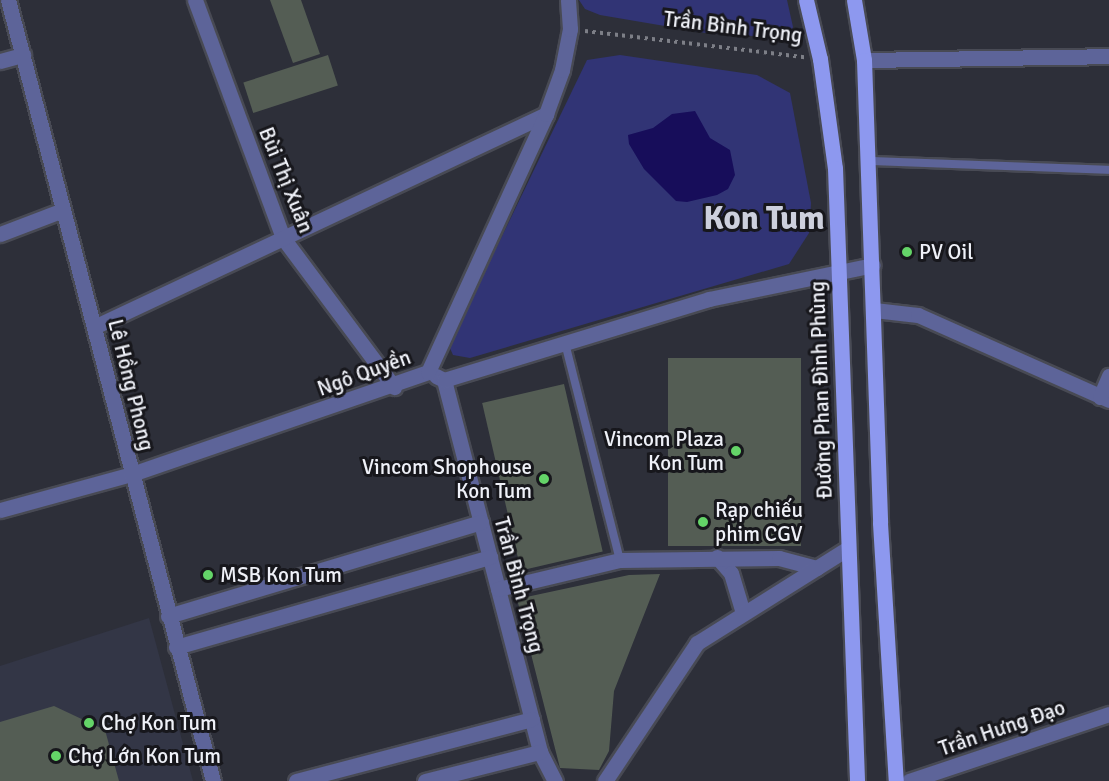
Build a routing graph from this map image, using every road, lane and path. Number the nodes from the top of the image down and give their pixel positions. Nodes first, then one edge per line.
1 (8, 0) edge
2 (195, 0) edge
3 (568, 0) edge
4 (806, 0) edge
5 (854, 0) edge
6 (570, 29) junction
7 (23, 55) junction
8 (1109, 56) edge
9 (820, 59) junction
10 (864, 60) junction
11 (0, 61) edge
12 (546, 114) junction
13 (869, 161) junction
14 (1109, 170) edge
15 (63, 210) junction
16 (0, 234) edge
17 (283, 238) junction
18 (873, 265) junction
19 (838, 274) junction
20 (874, 310) junction
21 (94, 327) junction
22 (565, 343) junction
23 (428, 372) junction
24 (1109, 376) edge
25 (444, 380) junction
26 (394, 387) junction
27 (1104, 398) edge
28 (132, 474) junction
29 (0, 510) edge
30 (481, 522) junction
31 (847, 549) junction
32 (490, 557) junction
33 (717, 557) junction
34 (620, 560) junction
35 (817, 568) junction
36 (498, 589) junction
37 (743, 613) junction
38 (168, 616) junction
39 (176, 646) junction
40 (1109, 714) edge
41 (532, 719) junction
42 (540, 752) junction
43 (213, 781) edge
44 (296, 781) edge
45 (425, 781) edge
46 (555, 781) edge
47 (605, 781) edge
48 (858, 781) edge
49 (896, 781) edge
50 (909, 781) edge

1 - 7 street, Lê Hồng Phong
2 - 17 street, Bùi Thị Xuân
3 - 6 street, Ngô Quyền
4 - 9 main road, Đường Phan Đình Phùng
5 - 10 main road
6 - 9 path, Trần Bình Trọng
6 - 12 street, Ngô Quyền
7 - 11 street
7 - 15 street, Lê Hồng Phong
8 - 10 street
9 - 19 main road, Đường Phan Đình Phùng
10 - 13 main road
12 - 17 street
12 - 23 street, Ngô Quyền
13 - 14 lane
13 - 18 main road
15 - 16 street
15 - 21 street, Lê Hồng Phong
17 - 21 street
17 - 26 street, Bùi Thị Xuân
18 - 19 street
18 - 20 main road
19 - 22 street
19 - 31 main road, Đường Phan Đình Phùng
20 - 27 street
20 - 49 main road
21 - 28 street, Lê Hồng Phong
22 - 25 street
22 - 34 lane
23 - 25 street
23 - 26 street, Ngô Quyền
24 - 27 street
25 - 30 street, Trần Bình Trọng
26 - 28 street, Ngô Quyền
28 - 29 street, Ngô Quyền
28 - 38 street, Lê Hồng Phong
30 - 32 street, Trần Bình Trọng
30 - 38 street
31 - 35 street
31 - 48 main road, Đường Phan Đình Phùng
32 - 36 street, Trần Bình Trọng
32 - 39 street
33 - 34 street
33 - 35 street
33 - 37 street
34 - 36 street
35 - 37 street
36 - 41 street, Trần Bình Trọng
37 - 47 street
38 - 39 street, Lê Hồng Phong
39 - 43 street, Lê Hồng Phong
40 - 50 street, Trần Hưng Đạo
41 - 42 street, Trần Bình Trọng
41 - 44 street
42 - 45 street
42 - 46 street, Trần Bình Trọng

